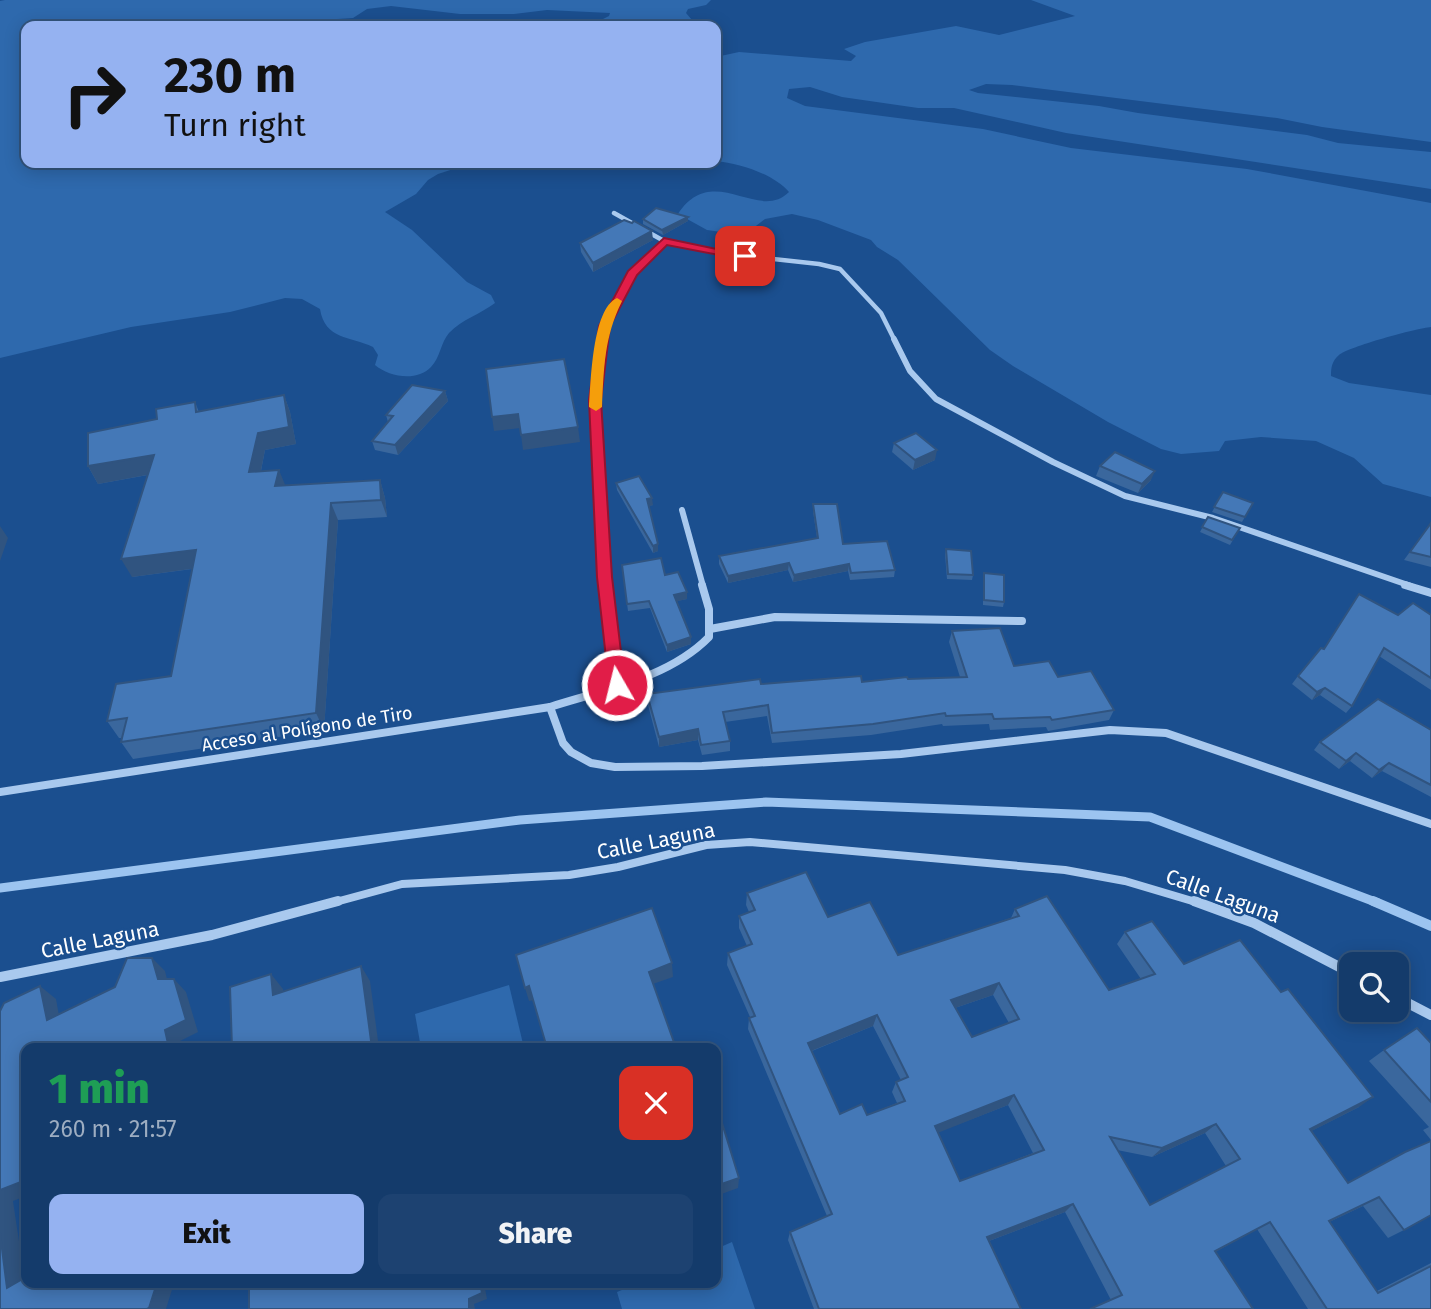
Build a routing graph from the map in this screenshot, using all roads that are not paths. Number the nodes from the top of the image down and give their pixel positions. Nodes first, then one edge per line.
1 (614, 213) dead end
2 (664, 241) junction
3 (682, 510) dead end
4 (1431, 593) edge
5 (1022, 621) dead end
6 (710, 629) junction
7 (617, 685) junction
8 (550, 707) junction
9 (0, 792) edge
10 (1431, 824) edge
11 (1339, 967) edge
12 (0, 977) edge
13 (1409, 1004) edge
14 (1431, 1015) edge

1 - 2 street
2 - 4 street
2 - 7 street
3 - 6 street
5 - 6 street
6 - 7 street, Acceso al Polígono de Tiro
7 - 8 street, Acceso al Polígono de Tiro
8 - 9 street, Acceso al Polígono de Tiro
8 - 10 street
11 - 12 street, Calle Laguna
13 - 14 street

